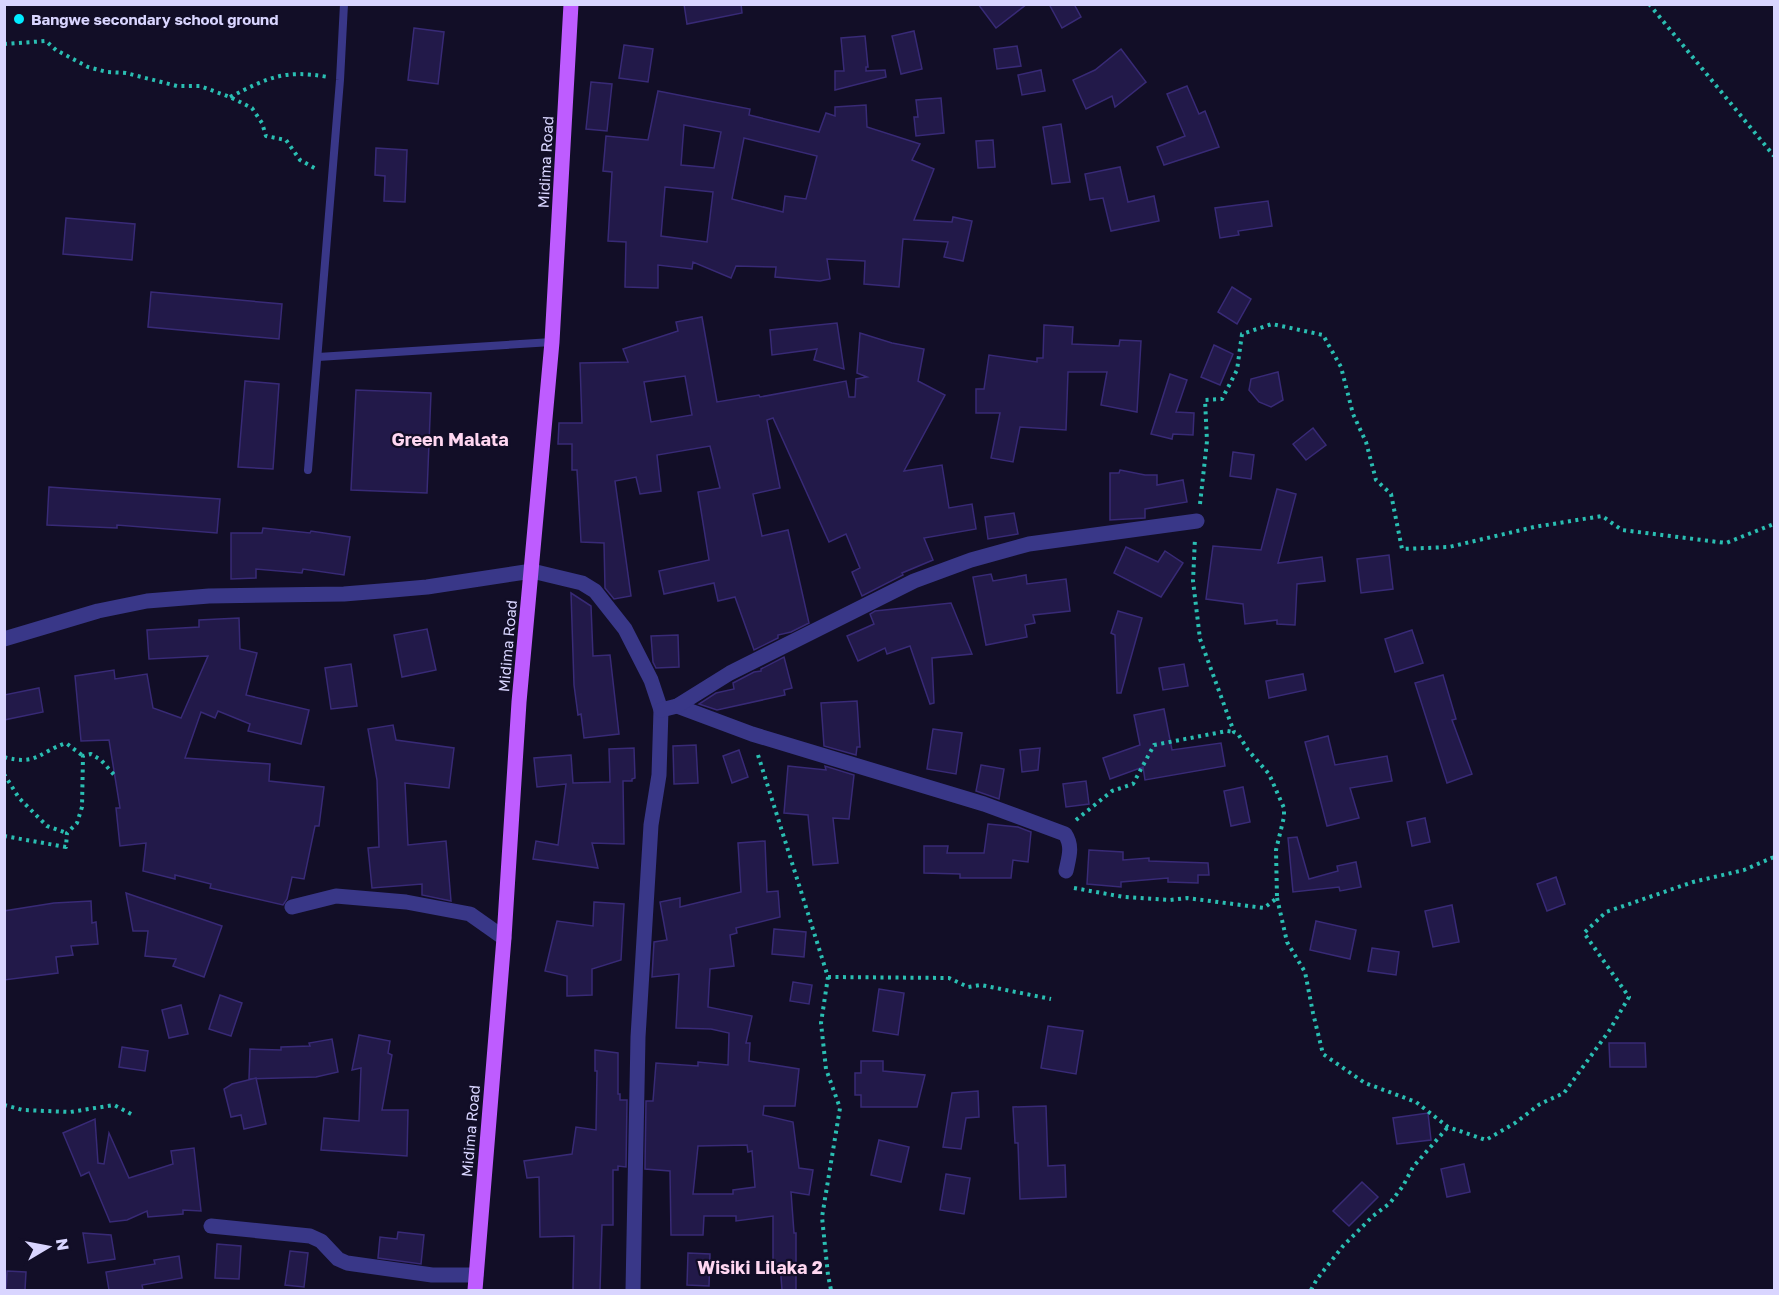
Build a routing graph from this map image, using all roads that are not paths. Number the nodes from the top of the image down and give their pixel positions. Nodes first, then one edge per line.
1 (344, 4) edge
2 (571, 4) edge
3 (552, 342) junction
4 (318, 357) junction
5 (308, 470) dead end
6 (1197, 521) road end
7 (532, 570) junction
8 (4, 639) edge
9 (677, 706) junction
10 (662, 710) junction
11 (1066, 871) road end
12 (292, 907) dead end
13 (504, 938) junction
14 (212, 1226) dead end
15 (476, 1275) junction
16 (475, 1290) edge
17 (633, 1290) edge

1 - 4 lane
2 - 3 main road, Midima Road
3 - 4 lane
3 - 7 main road, Midima Road
4 - 5 lane
6 - 9 street
7 - 8 street
7 - 10 street
7 - 13 main road, Midima Road
9 - 10 street
9 - 11 street
10 - 17 street
12 - 13 street
13 - 15 main road, Midima Road
14 - 15 street
15 - 16 main road, Midima Road

